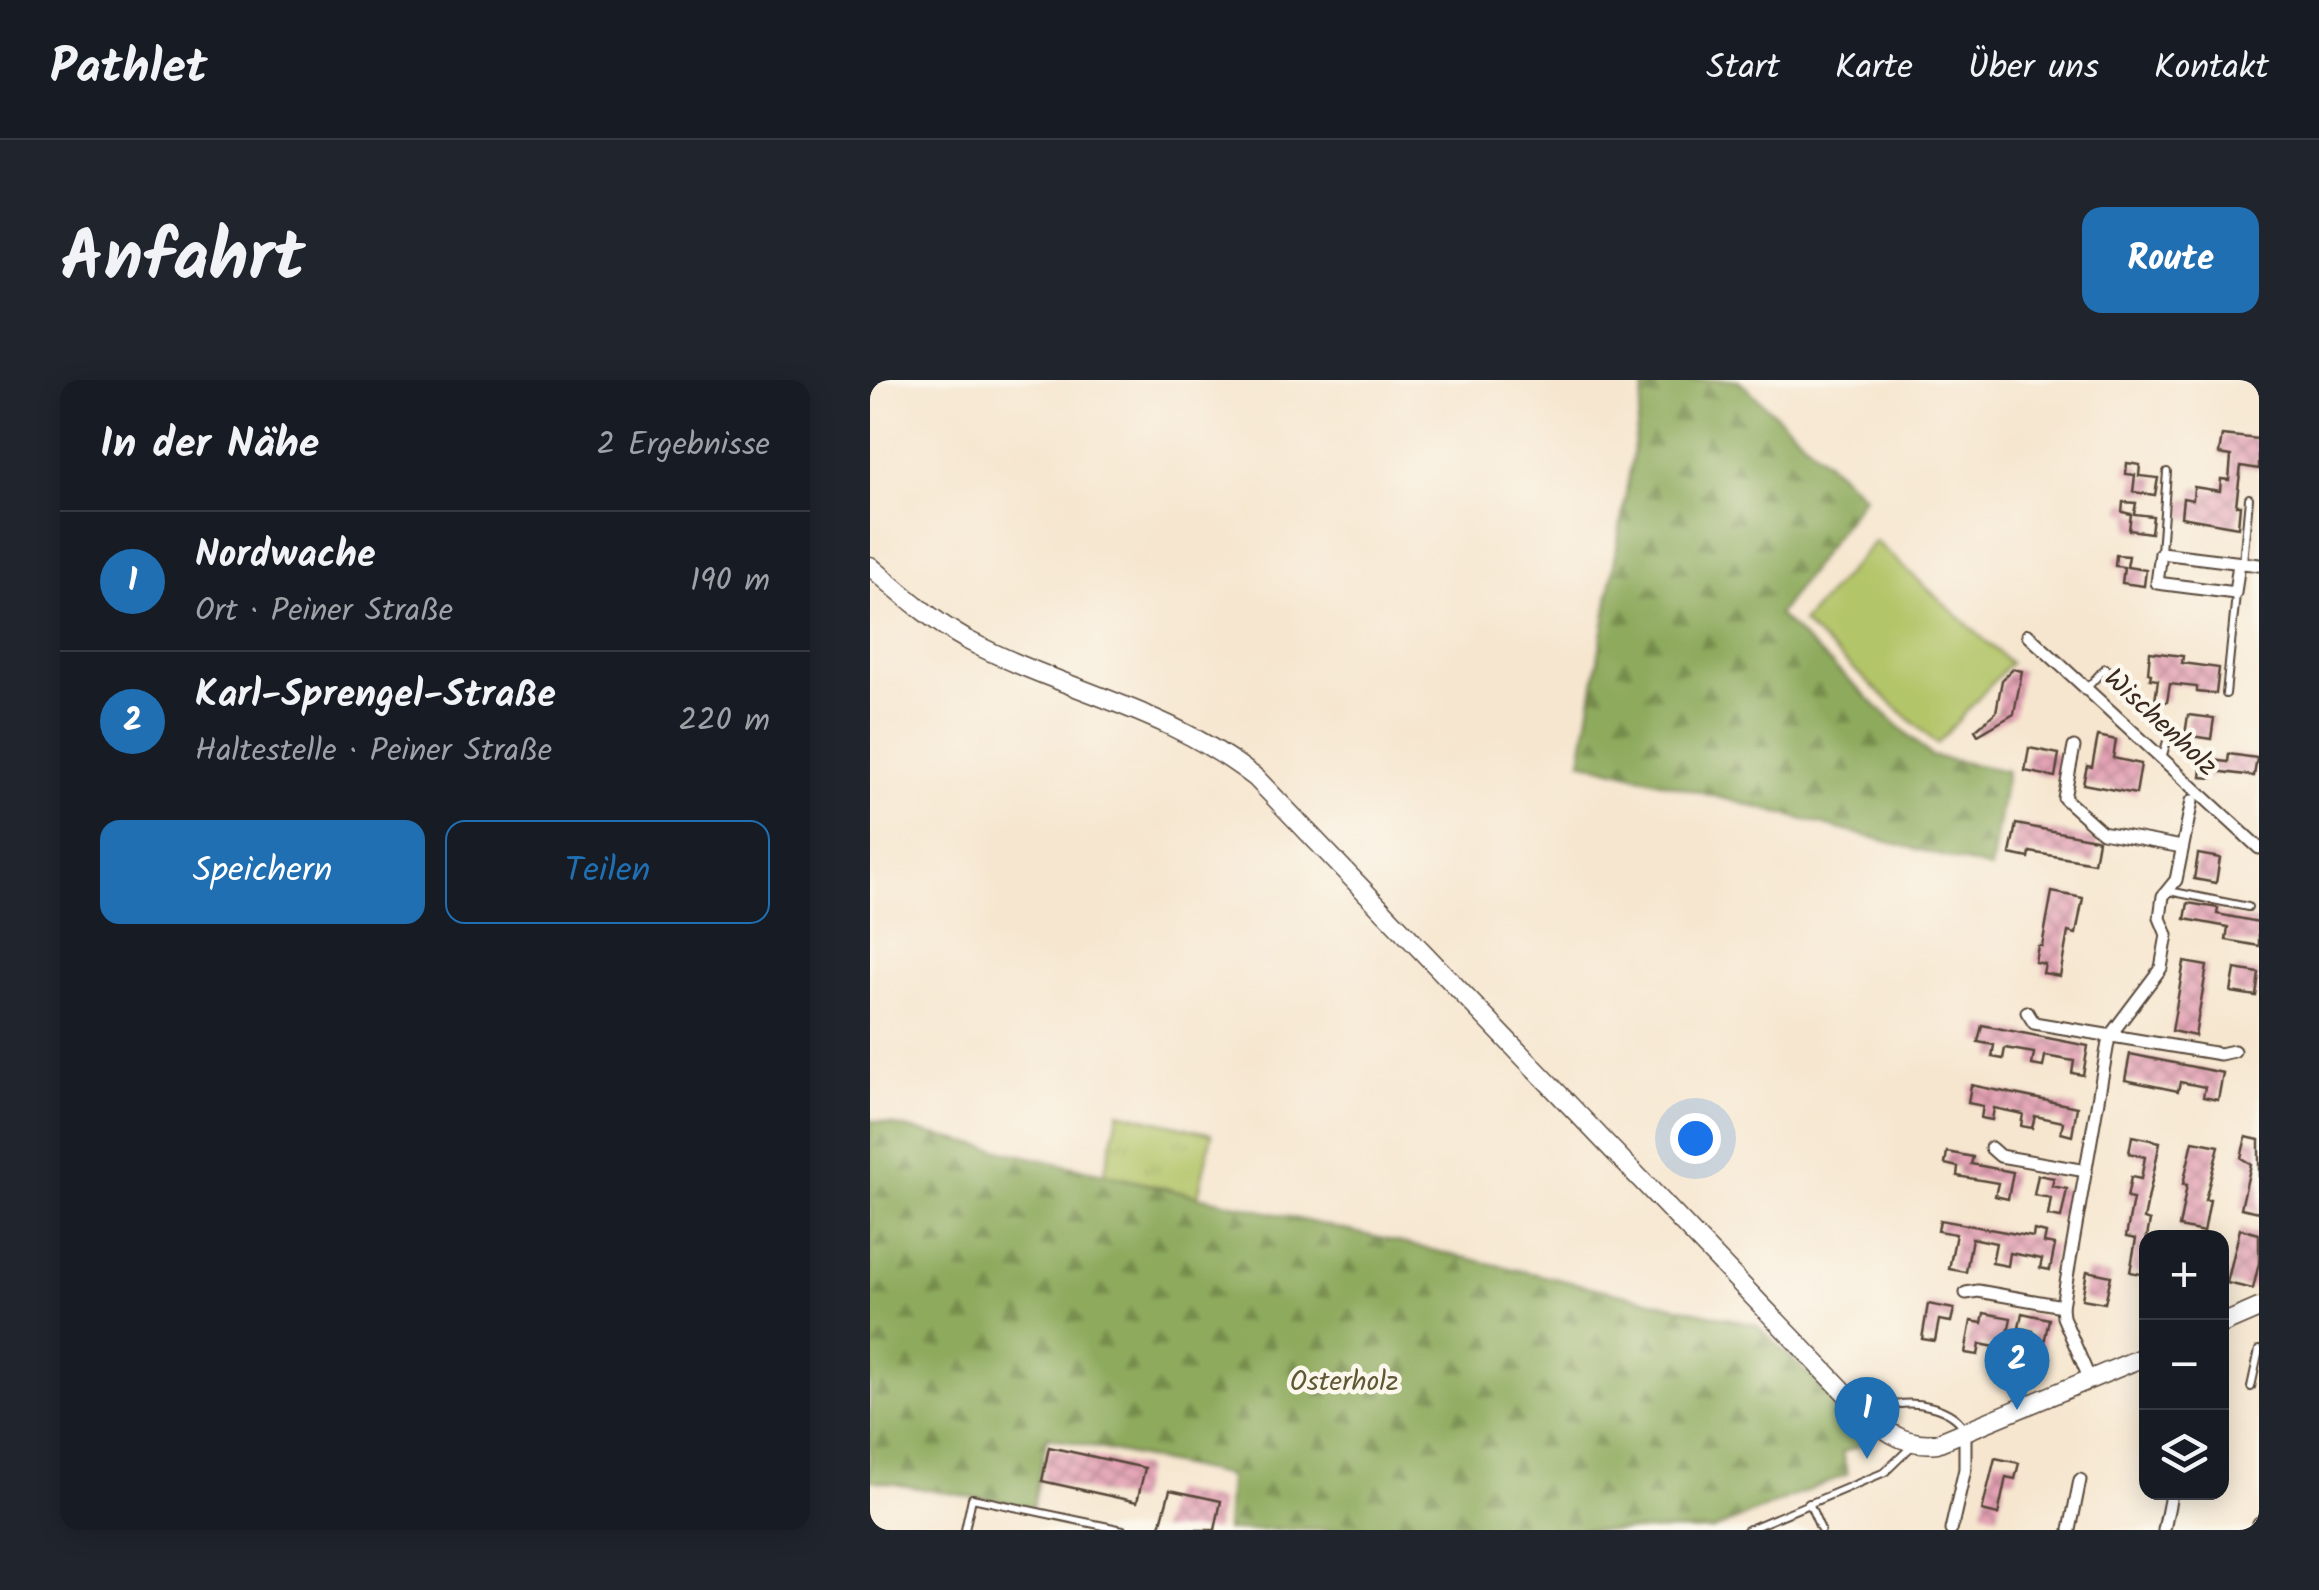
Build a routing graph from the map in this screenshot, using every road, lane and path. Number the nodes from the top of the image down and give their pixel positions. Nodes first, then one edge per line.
1 (2167, 472) dead end
2 (2249, 498) dead end
3 (2162, 553) junction
4 (2241, 563) junction
5 (2259, 565) edge
6 (870, 566) edge
7 (2235, 593) junction
8 (2028, 635) dead end
9 (2086, 689) junction
10 (2226, 694) dead end
11 (2074, 747) dead end
12 (2162, 758) junction
13 (2192, 801) dead end
14 (2182, 847) junction
15 (2259, 848) edge
16 (2168, 890) junction
17 (2248, 907) dead end
18 (2028, 1012) dead end
19 (2110, 1037) junction
20 (2234, 1051) dead end
21 (1992, 1148) dead end
22 (2086, 1171) junction
23 (1966, 1293) dead end
24 (2062, 1306) junction
25 (2259, 1308) edge
26 (2229, 1321) edge
27 (2259, 1350) edge
28 (2139, 1359) edge
29 (2090, 1380) junction
30 (2252, 1387) dead end
31 (1883, 1430) junction
32 (1966, 1432) junction
33 (1914, 1444) junction
34 (2080, 1480) dead end
35 (2170, 1500) dead end
36 (1809, 1503) junction
37 (965, 1530) edge
38 (1124, 1530) edge
39 (1748, 1530) edge
40 (1821, 1530) edge
41 (1951, 1530) edge
42 (2070, 1530) edge
43 (2164, 1530) edge

1 - 3 lane
2 - 4 lane
3 - 4 street
3 - 7 street
4 - 5 street
4 - 7 street
6 - 31 main road
7 - 10 lane
8 - 9 street, Wischenholz
9 - 12 street, Wischenholz
9 - 12 lane
11 - 14 street
12 - 15 street, Wischenholz
13 - 14 street
14 - 16 street
16 - 17 lane
16 - 19 street
18 - 19 street
19 - 20 street
19 - 22 street
21 - 22 street
22 - 24 street
23 - 24 street
24 - 29 street
25 - 26 main road
27 - 30 lane
28 - 29 main road
29 - 32 main road
31 - 32 lane
31 - 33 main road
32 - 33 main road
32 - 41 street
33 - 36 lane
34 - 42 street
35 - 43 street
36 - 39 lane
36 - 40 lane
37 - 38 lane

